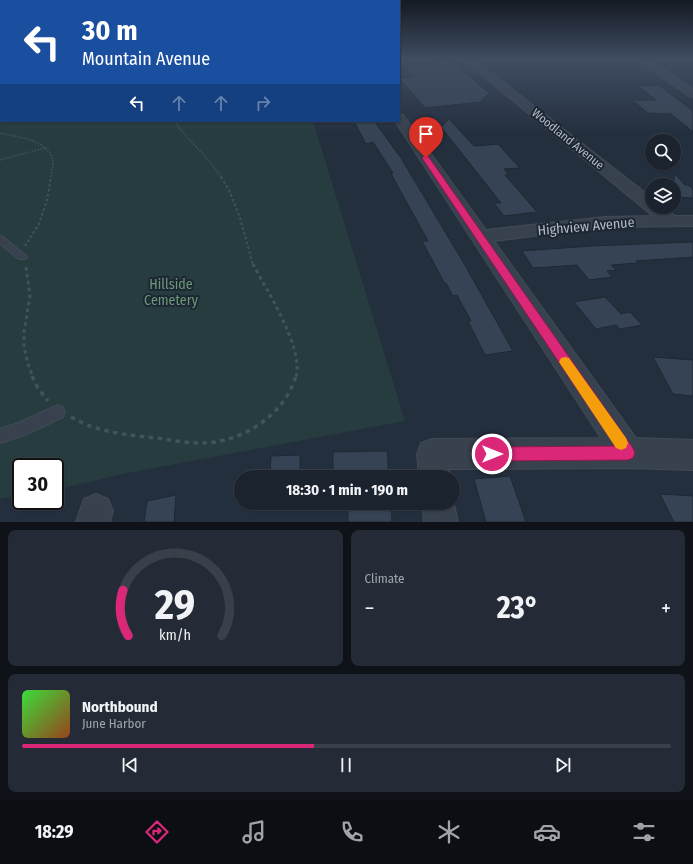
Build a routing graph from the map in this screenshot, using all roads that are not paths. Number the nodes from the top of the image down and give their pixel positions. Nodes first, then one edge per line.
1 (500, 84) edge
2 (679, 84) edge
3 (693, 94) edge
4 (400, 119) edge
5 (668, 220) junction
6 (693, 221) edge
7 (480, 237) junction
8 (0, 239) edge
9 (22, 257) road end
10 (58, 412) road end
11 (0, 436) edge
12 (628, 453) junction
13 (690, 460) edge
14 (433, 466) edge
15 (439, 510) edge
16 (441, 522) edge

1 - 5 street, Woodland Avenue
2 - 3 street
4 - 7 street
5 - 6 street, Highview Avenue
5 - 7 street, Highview Avenue
7 - 12 street
8 - 9 lane
10 - 11 lane
12 - 13 street
12 - 14 street
15 - 16 street

